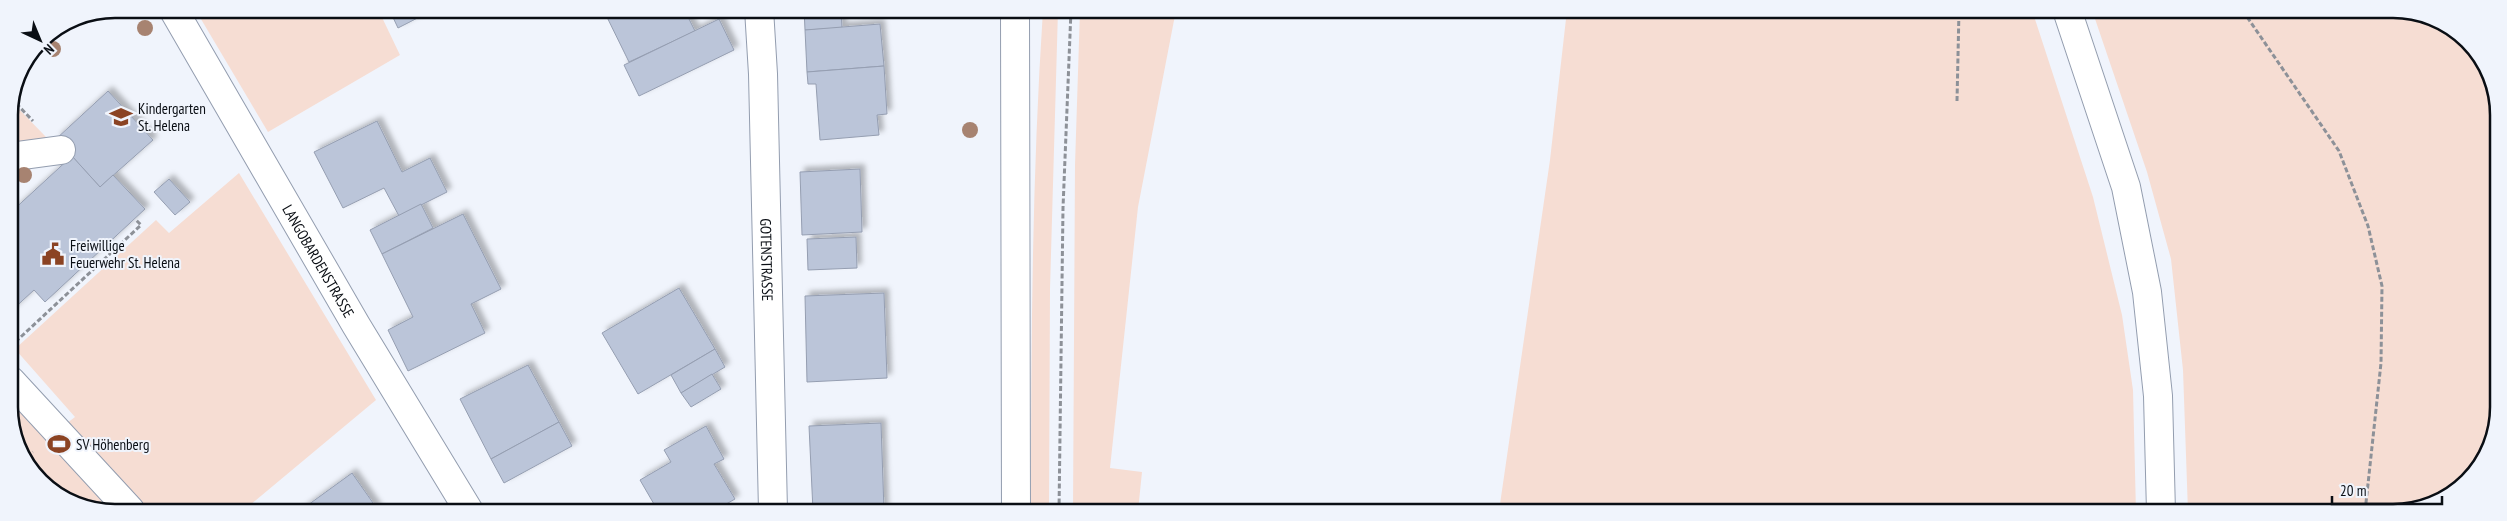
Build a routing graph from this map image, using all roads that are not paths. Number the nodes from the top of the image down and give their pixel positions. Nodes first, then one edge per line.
1 (178, 18) edge
2 (759, 18) edge
3 (1015, 18) edge
4 (2070, 18) edge
5 (61, 150) dead end
6 (18, 156) edge
7 (18, 389) edge
8 (124, 504) edge
9 (465, 504) edge
10 (773, 504) edge
11 (1016, 504) edge
12 (2161, 504) edge

1 - 9 street, LANGOBARDENSTRASSE
2 - 10 street, GOTENSTRASSE
3 - 11 street
4 - 12 street
5 - 6 street
7 - 8 street

